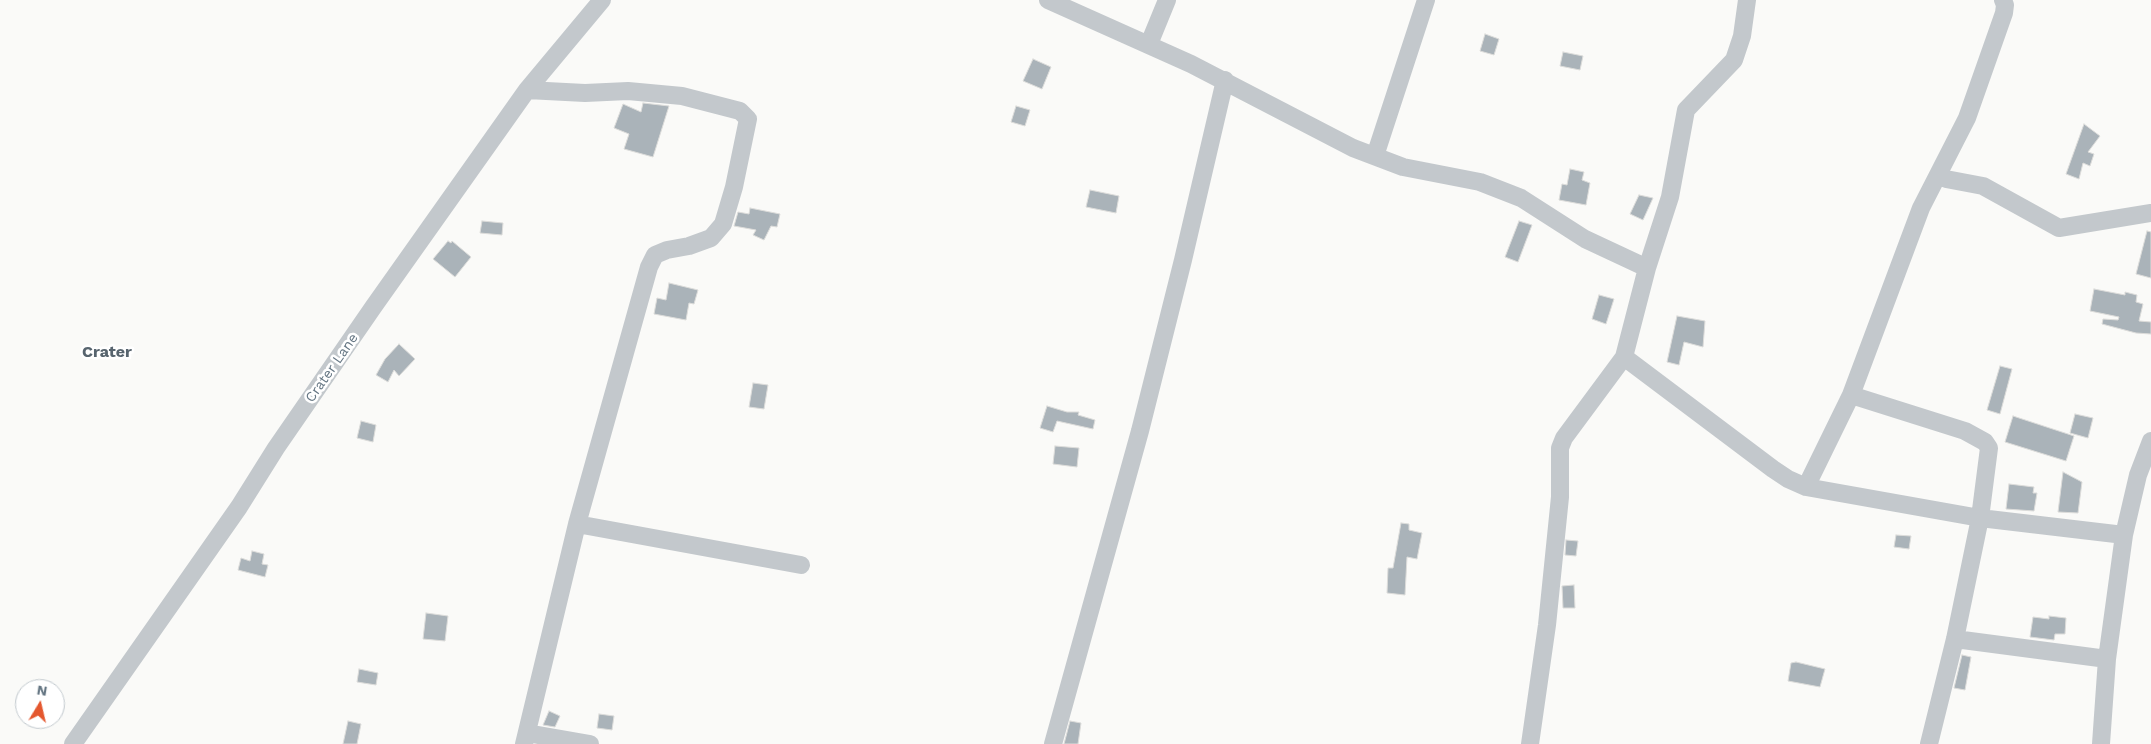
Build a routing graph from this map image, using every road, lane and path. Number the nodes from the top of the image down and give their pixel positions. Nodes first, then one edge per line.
1 (602, 0) edge
2 (1048, 0) edge
3 (1167, 0) edge
4 (1426, 0) edge
5 (1747, 0) edge
6 (2003, 0) edge
7 (1149, 44) junction
8 (1225, 80) junction
9 (528, 90) junction
10 (1375, 156) junction
11 (1940, 173) junction
12 (2151, 213) edge
13 (1647, 268) junction
14 (1624, 357) junction
15 (1851, 395) junction
16 (2151, 441) edge
17 (1806, 487) junction
18 (1980, 518) junction
19 (578, 524) junction
20 (2124, 535) junction
21 (801, 565) dead end
22 (1955, 639) junction
23 (2107, 659) junction
24 (526, 738) edge
25 (74, 744) edge
26 (590, 744) edge
27 (1053, 744) edge
28 (1530, 744) edge
29 (1929, 744) edge
30 (2101, 744) edge

1 - 9 street, Crater Lane
2 - 7 street
3 - 7 street
4 - 10 street
5 - 13 street
6 - 11 street
7 - 8 street
8 - 10 street
8 - 27 street
9 - 19 street
9 - 25 street, Crater Lane
10 - 13 street
11 - 12 street
11 - 15 street
13 - 14 street
14 - 17 street
14 - 28 street
15 - 17 street
15 - 18 street
16 - 20 street
17 - 18 street
18 - 20 street
18 - 22 street
19 - 21 street
19 - 24 street
20 - 23 street
22 - 23 street
22 - 29 street
23 - 30 street
24 - 26 street

